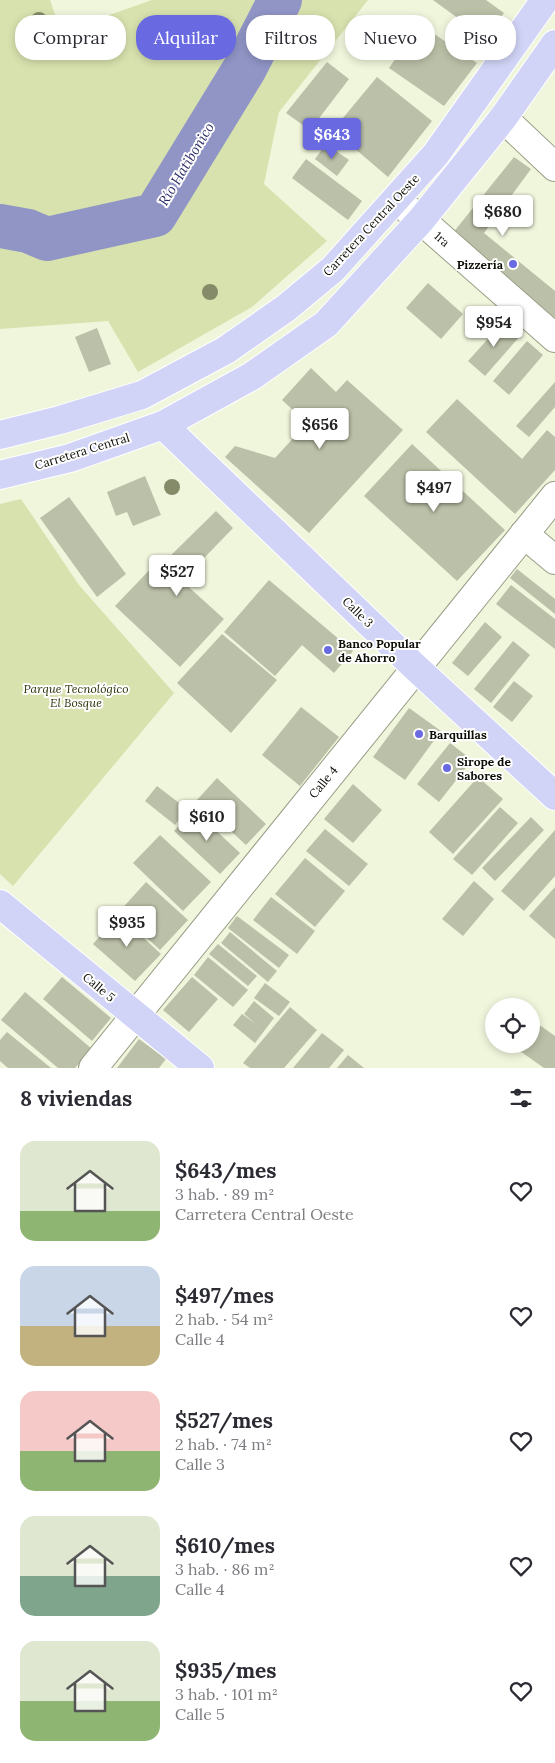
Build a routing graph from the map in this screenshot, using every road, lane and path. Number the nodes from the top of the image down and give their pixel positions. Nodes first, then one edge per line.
1 (544, 0) edge
2 (555, 44) edge
3 (503, 118) junction
4 (555, 167) edge
5 (396, 200) junction
6 (421, 220) junction
7 (555, 338) edge
8 (163, 425) junction
9 (0, 435) edge
10 (0, 475) edge
11 (555, 496) edge
12 (524, 534) junction
13 (555, 560) edge
14 (415, 667) junction
15 (555, 796) edge
16 (0, 904) edge
17 (135, 1016) junction
18 (92, 1068) edge
19 (200, 1068) edge

1 - 5 main road, Carretera Central Oeste
2 - 3 main road
3 - 4 street
3 - 6 main road
5 - 6 street, 1ra
5 - 9 main road, Carretera Central Oeste
6 - 7 street, 1ra
6 - 8 main road
8 - 10 main road, Carretera Central
8 - 14 main road, Calle 3
11 - 12 street, Calle 4
12 - 13 street
12 - 14 street, Calle 4
14 - 15 main road, Calle 3
14 - 17 street, Calle 4
16 - 17 main road, Calle 5
17 - 18 street, Calle 4
17 - 19 main road, Calle 5

